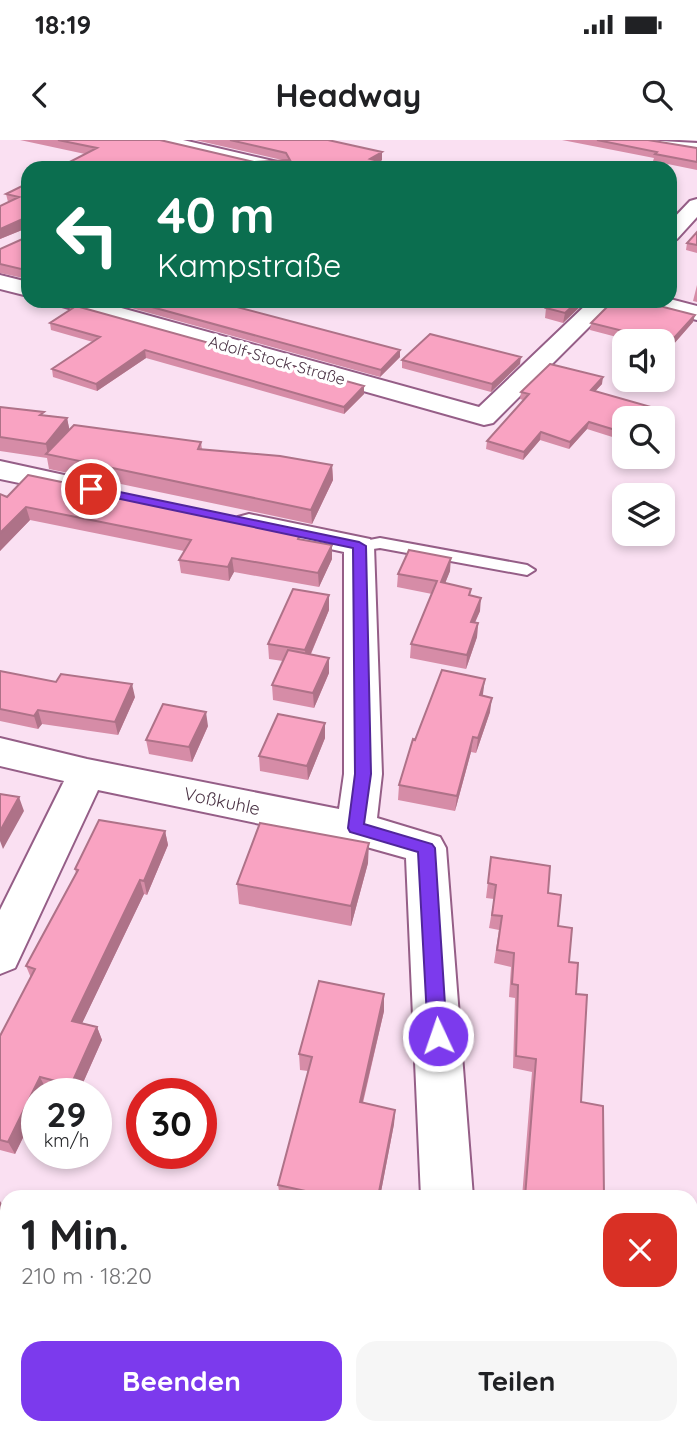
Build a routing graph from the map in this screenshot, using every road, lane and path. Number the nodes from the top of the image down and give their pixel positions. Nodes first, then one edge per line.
1 (160, 140) edge
2 (653, 140) edge
3 (203, 144) edge
4 (697, 148) edge
5 (172, 160) edge
6 (257, 161) edge
7 (697, 205) edge
8 (677, 227) edge
9 (0, 282) edge
10 (21, 287) edge
11 (95, 308) edge
12 (596, 308) edge
13 (677, 308) edge
14 (697, 313) edge
15 (4, 475) edge
16 (105, 492) edge
17 (212, 515) edge
18 (359, 546) junction
19 (527, 570) dead end
20 (0, 752) edge
21 (88, 773) junction
22 (356, 828) junction
23 (0, 955) edge
24 (447, 1190) edge

1 - 3 street
2 - 4 street
3 - 5 street
3 - 6 street
7 - 8 street
9 - 10 street
11 - 12 street, Adolf-Stock-Straße
13 - 14 street
15 - 16 street
17 - 18 street
18 - 19 lane
18 - 22 street
20 - 21 street, Voßkuhle
21 - 22 street, Voßkuhle
21 - 23 street
22 - 24 street, Voßkuhle

